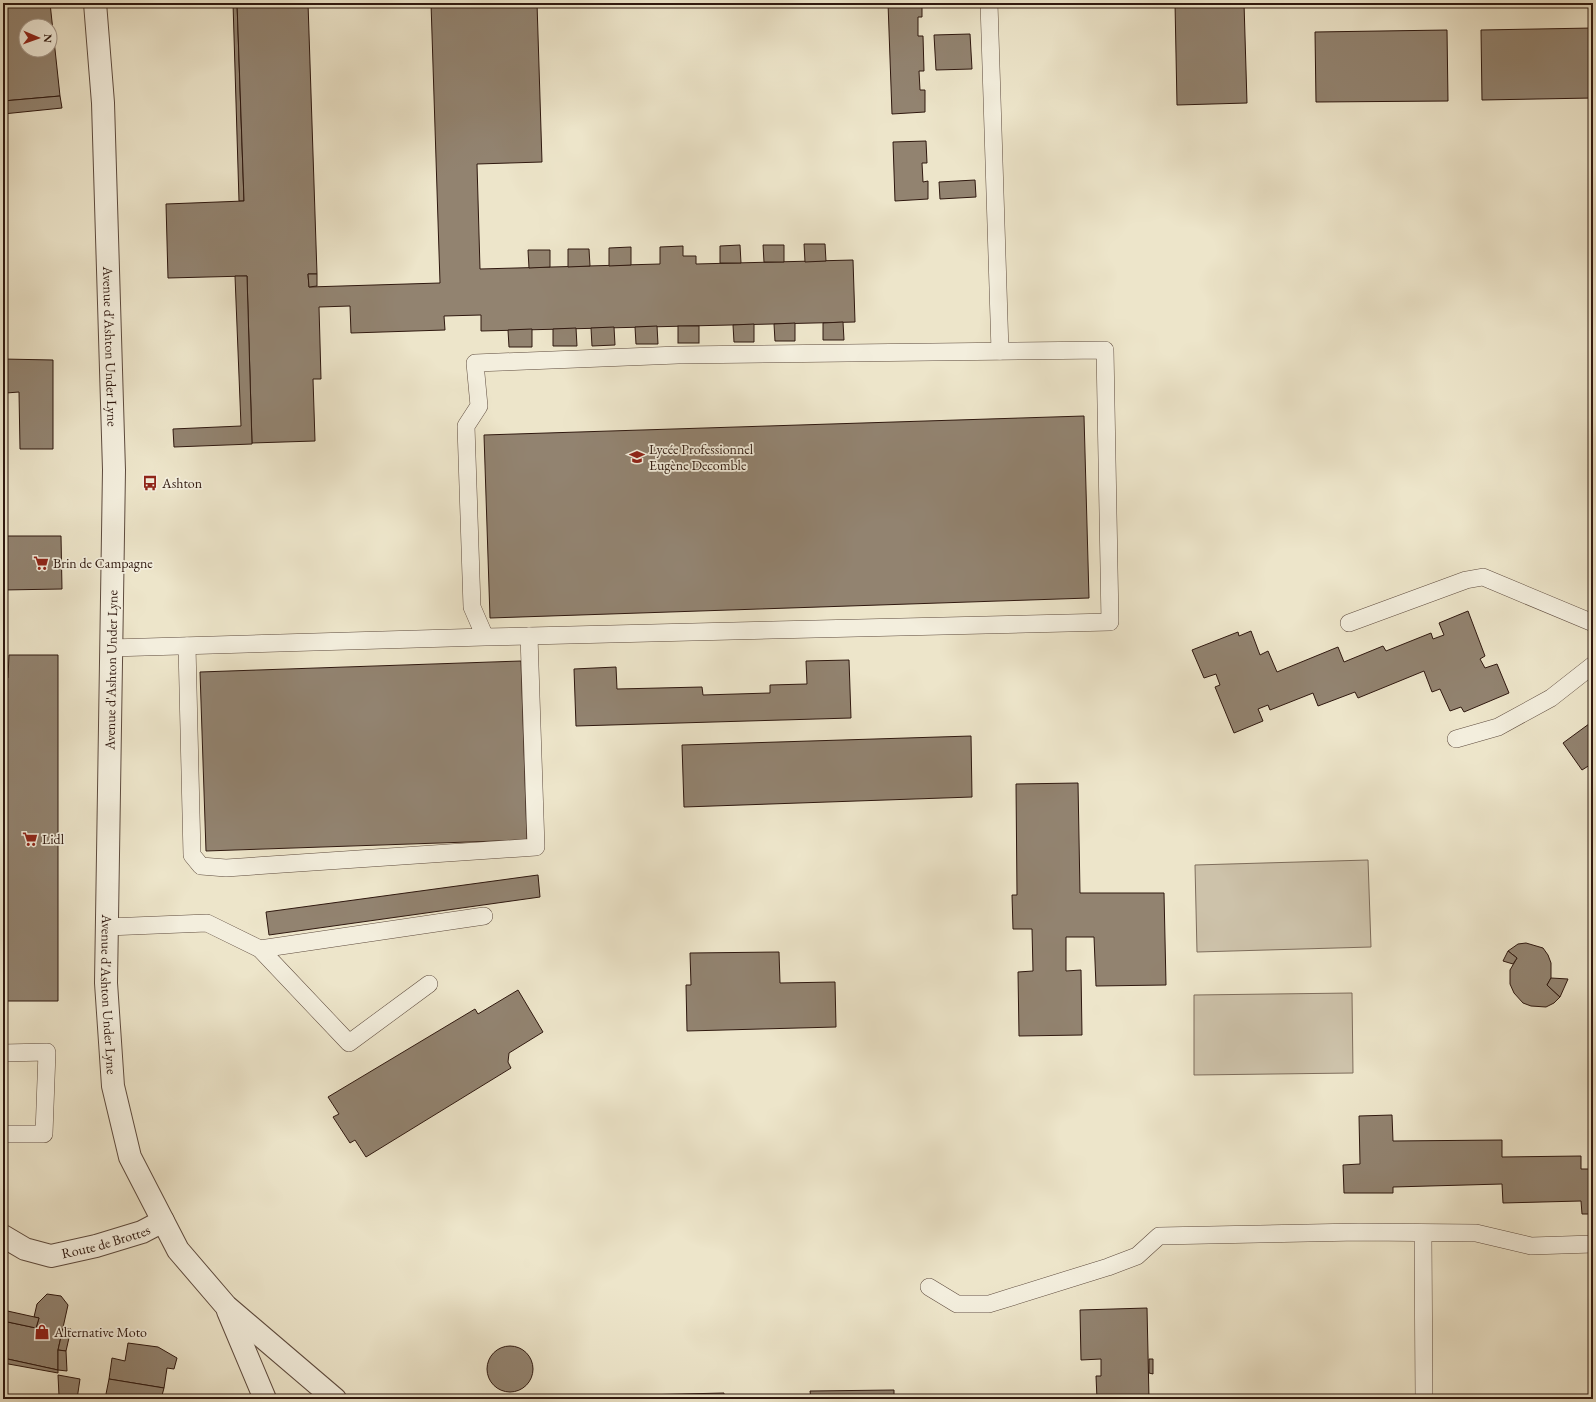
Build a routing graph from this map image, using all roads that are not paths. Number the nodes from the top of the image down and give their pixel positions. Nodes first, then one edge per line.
1 (95, 3) edge
2 (989, 3) edge
3 (1000, 351) junction
4 (1349, 623) dead end
5 (1593, 623) edge
6 (529, 636) junction
7 (485, 637) junction
8 (186, 646) junction
9 (111, 648) junction
10 (1593, 665) edge
11 (1456, 739) dead end
12 (484, 916) dead end
13 (107, 927) junction
14 (260, 949) junction
15 (429, 984) dead end
16 (3, 1053) edge
17 (3, 1134) edge
18 (163, 1221) junction
19 (1423, 1233) junction
20 (3, 1236) edge
21 (1593, 1244) edge
22 (928, 1287) dead end
23 (226, 1306) junction
24 (265, 1399) edge
25 (335, 1399) edge
26 (1424, 1399) edge

1 - 9 street, Avenue d'Ashton Under Lyne
2 - 3 lane
3 - 6 lane
3 - 7 lane
4 - 5 lane
6 - 7 lane
6 - 8 lane
7 - 8 lane
8 - 9 lane
9 - 13 street, Avenue d'Ashton Under Lyne
10 - 11 lane
12 - 14 lane
13 - 14 lane
13 - 18 street, Avenue d'Ashton Under Lyne
14 - 15 lane
16 - 17 lane
18 - 20 street, Route de Brottes
18 - 23 street, Avenue d'Ashton Under Lyne
19 - 21 lane
19 - 22 lane
19 - 26 lane
23 - 24 street, Avenue d'Ashton Under Lyne
23 - 25 street, Avenue d'Ashton Under Lyne

